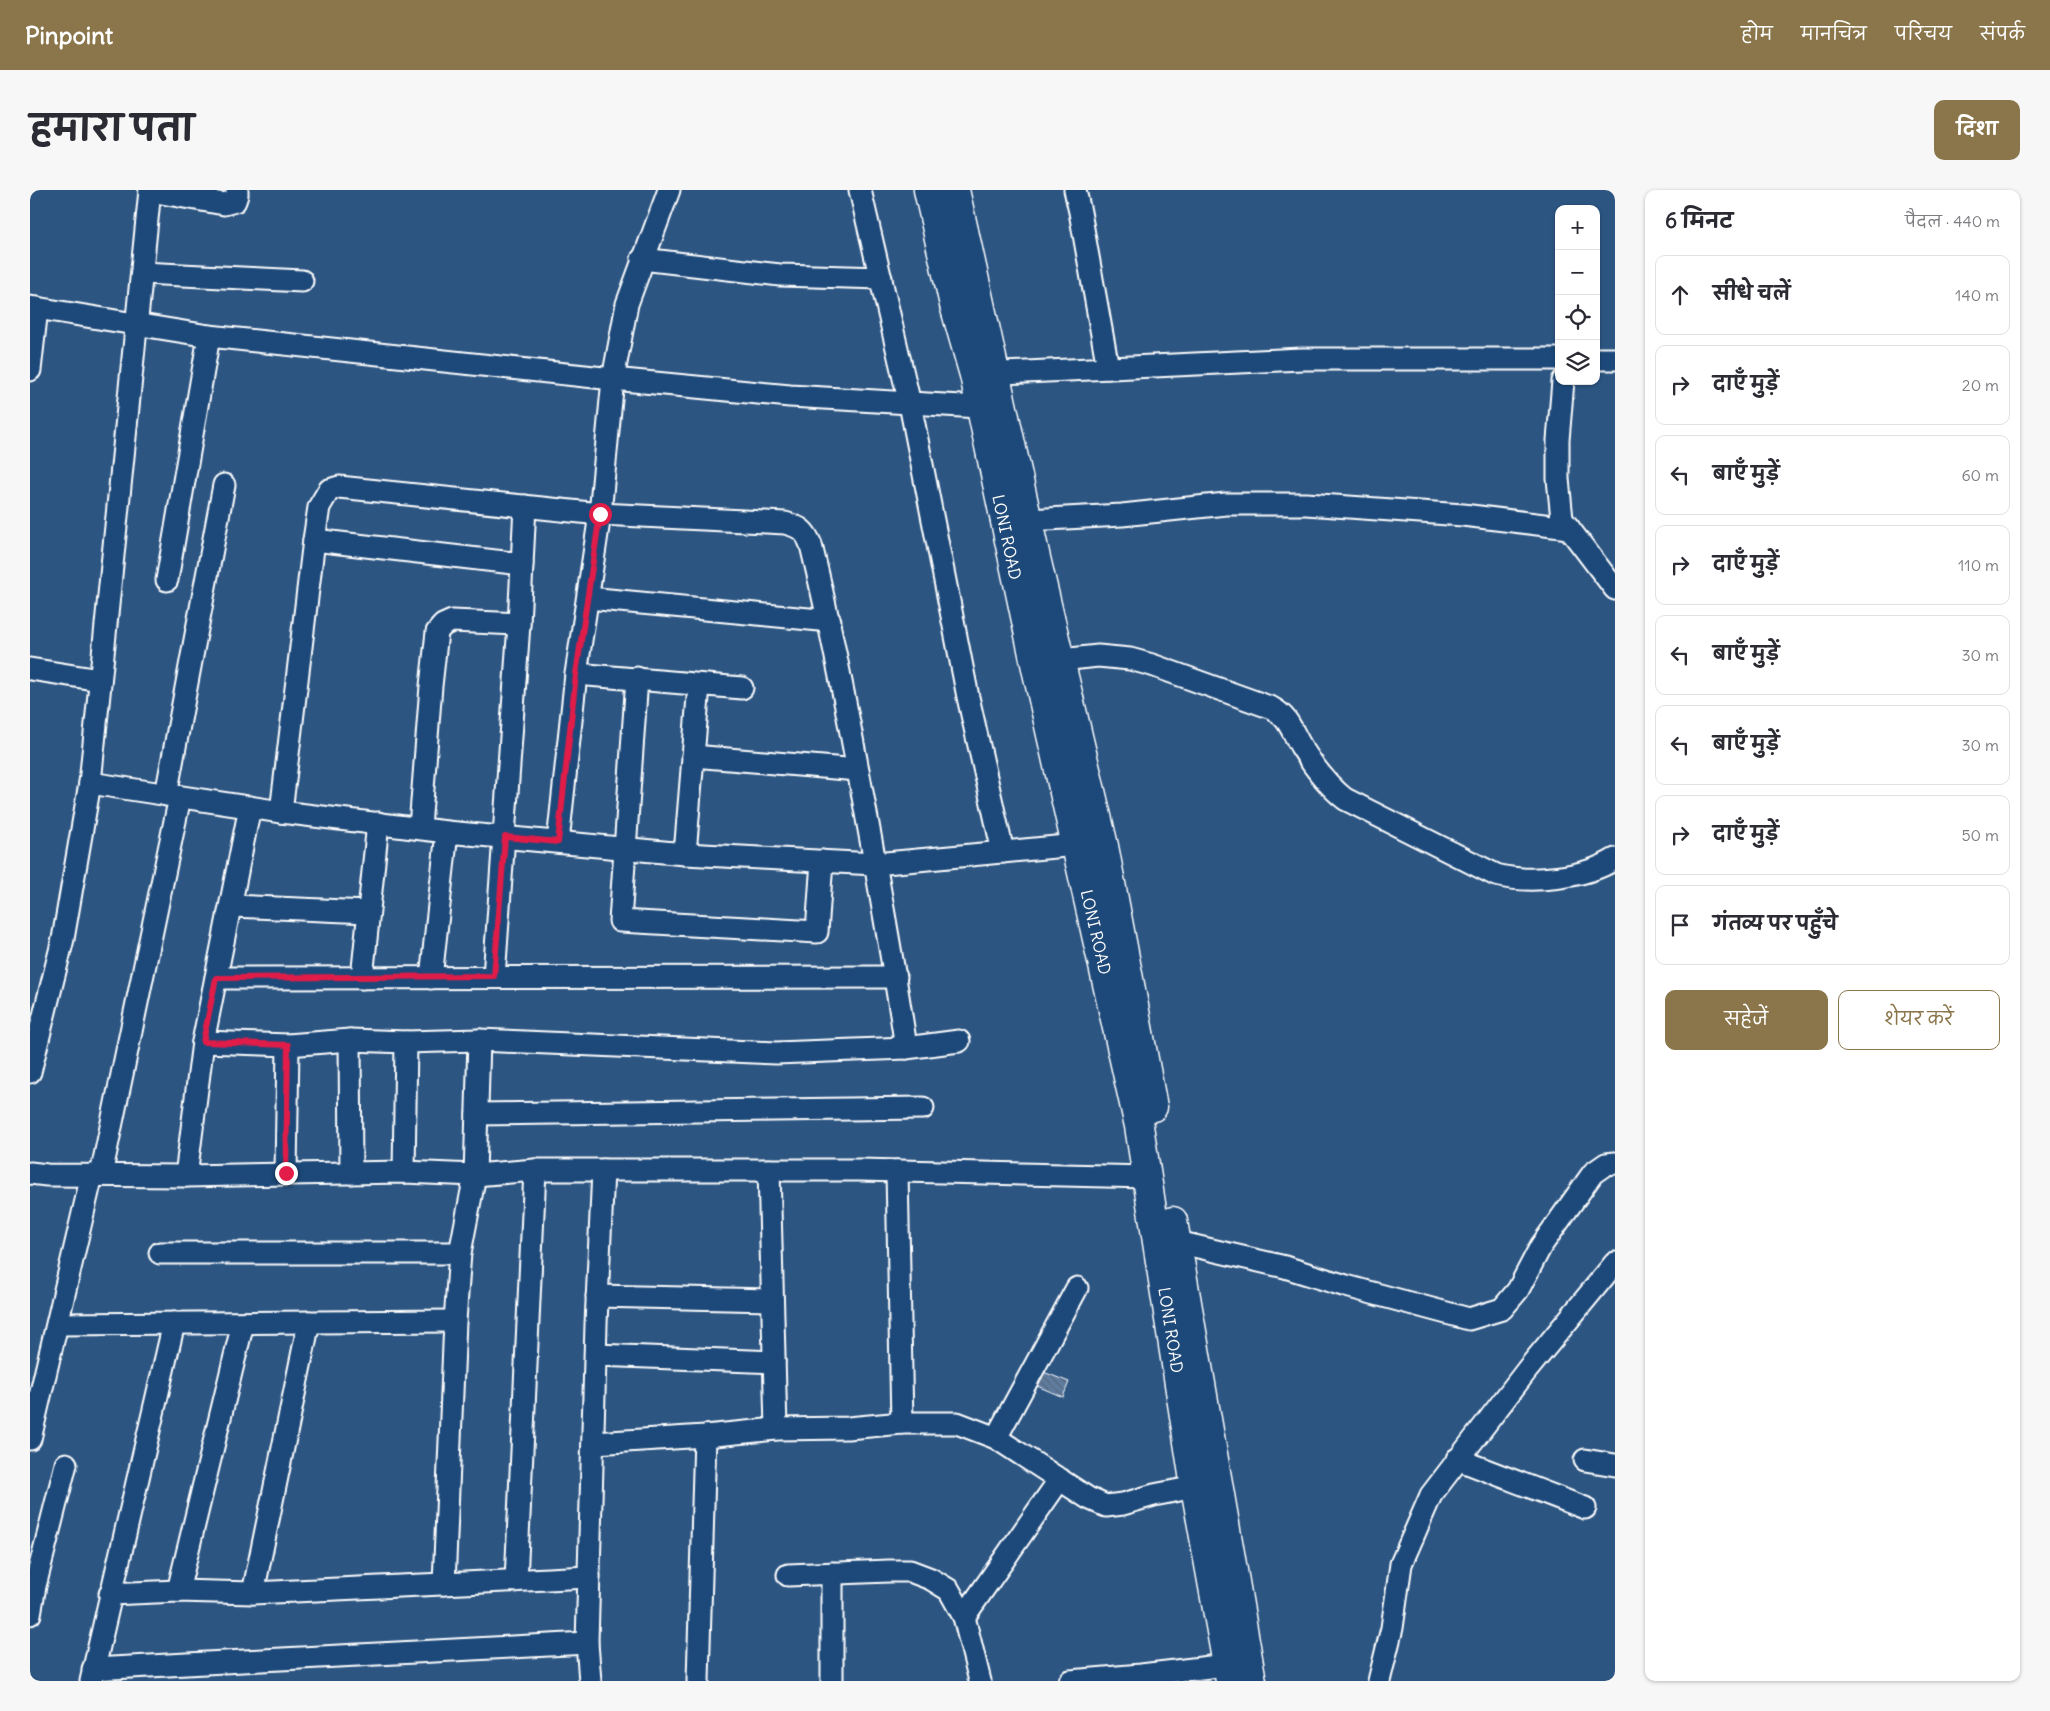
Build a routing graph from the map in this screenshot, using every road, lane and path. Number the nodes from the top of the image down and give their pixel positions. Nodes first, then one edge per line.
1 (150, 190) edge
2 (237, 190) edge
3 (669, 190) edge
4 (860, 190) edge
5 (928, 190) edge
6 (955, 190) edge
7 (1075, 190) edge
8 (642, 260) junction
9 (142, 272) junction
10 (882, 278) junction
11 (302, 282) dead end
12 (33, 308) edge
13 (137, 325) junction
14 (209, 336) junction
15 (1555, 359) edge
16 (1600, 359) edge
17 (1615, 359) edge
18 (1108, 368) junction
19 (30, 370) edge
20 (985, 374) junction
21 (614, 379) junction
22 (1563, 385) edge
23 (910, 404) junction
24 (992, 408) junction
25 (224, 485) dead end
26 (525, 506) junction
27 (600, 514) junction
28 (1028, 520) junction
29 (1569, 528) junction
30 (314, 540) junction
31 (522, 564) junction
32 (167, 580) dead end
33 (1615, 589) edge
34 (588, 598) junction
35 (830, 621) junction
36 (519, 624) junction
37 (1048, 664) junction
38 (30, 669) edge
39 (576, 674) junction
40 (637, 678) junction
41 (100, 680) junction
42 (699, 685) junction
43 (742, 688) dead end
44 (693, 756) junction
45 (858, 770) junction
46 (90, 784) junction
47 (173, 796) junction
48 (250, 807) junction
49 (281, 812) junction
50 (378, 823) junction
51 (420, 828) junction
52 (447, 832) junction
53 (505, 837) junction
54 (558, 842) junction
55 (1077, 845) junction
56 (624, 848) junction
57 (1002, 852) junction
58 (684, 854) junction
59 (1615, 859) edge
60 (822, 861) junction
61 (875, 864) junction
62 (231, 906) junction
63 (368, 912) junction
64 (494, 976) junction
65 (896, 976) junction
66 (216, 978) junction
67 (362, 978) junction
68 (431, 978) junction
69 (350, 1040) junction
70 (479, 1040) junction
71 (960, 1041) dead end
72 (203, 1042) junction
73 (406, 1042) junction
74 (288, 1045) junction
75 (906, 1048) junction
76 (31, 1064) edge
77 (923, 1108) dead end
78 (477, 1114) junction
79 (1615, 1163) edge
80 (534, 1170) junction
81 (603, 1170) junction
82 (769, 1170) junction
83 (404, 1172) junction
84 (898, 1172) junction
85 (30, 1173) edge
86 (286, 1173) junction
87 (350, 1173) junction
88 (97, 1175) junction
89 (475, 1175) junction
90 (186, 1176) junction
91 (1148, 1177) junction
92 (1177, 1242) junction
93 (160, 1253) dead end
94 (460, 1254) junction
95 (1615, 1262) edge
96 (1077, 1288) dead end
97 (597, 1296) junction
98 (772, 1300) junction
99 (455, 1321) junction
100 (309, 1322) junction
101 (174, 1323) junction
102 (243, 1323) junction
103 (58, 1324) junction
104 (596, 1355) junction
105 (774, 1362) junction
106 (902, 1423) junction
107 (776, 1429) junction
108 (705, 1436) junction
109 (30, 1438) edge
110 (996, 1438) junction
111 (594, 1443) junction
112 (1457, 1459) junction
113 (1585, 1460) dead end
114 (66, 1464) dead end
115 (1615, 1465) edge
116 (1060, 1478) junction
117 (1195, 1487) junction
118 (1585, 1508) dead end
119 (832, 1573) junction
120 (788, 1575) dead end
121 (589, 1577) junction
122 (516, 1581) junction
123 (444, 1584) junction
124 (178, 1591) junction
125 (253, 1593) junction
126 (110, 1594) junction
127 (30, 1614) edge
128 (964, 1617) junction
129 (587, 1642) junction
130 (1228, 1673) edge
131 (92, 1675) edge
132 (1083, 1680) edge
133 (590, 1681) edge
134 (698, 1681) edge
135 (832, 1681) edge
136 (980, 1681) edge
137 (1252, 1681) edge
138 (1379, 1681) edge

1 - 2 street
1 - 9 street
3 - 8 street
4 - 10 street
5 - 20 highway, LONI ROAD
6 - 20 highway, LONI ROAD
7 - 18 street
8 - 10 street
8 - 21 street
9 - 11 street
9 - 13 street
10 - 23 street
12 - 13 street
12 - 19 street
13 - 14 street
13 - 41 street
14 - 21 street
14 - 32 street
15 - 18 street
16 - 17 street
18 - 20 street
20 - 24 highway, LONI ROAD
21 - 23 street
21 - 27 street
22 - 29 street
23 - 24 street
23 - 57 street
24 - 28 highway, LONI ROAD
24 - 37 highway, LONI ROAD
25 - 47 street
26 - 27 street
26 - 30 street
26 - 31 street
27 - 34 street
27 - 35 street
28 - 29 street
28 - 37 highway, LONI ROAD
29 - 33 street
30 - 31 street
30 - 49 street
31 - 36 street
34 - 35 street
34 - 39 street
35 - 45 street
36 - 51 street
36 - 53 street
37 - 55 highway, LONI ROAD
37 - 59 street
37 - 92 highway, LONI ROAD
38 - 41 street
39 - 40 street
39 - 54 street
40 - 42 street
40 - 56 street
41 - 46 street
42 - 43 street
42 - 44 street
44 - 45 street
44 - 58 street
45 - 61 street
46 - 47 street
46 - 76 street
47 - 48 street
47 - 88 street
48 - 49 street
48 - 62 street
49 - 50 street
50 - 51 street
50 - 63 street
51 - 52 street
52 - 53 street
52 - 68 street
53 - 54 street
53 - 64 street
54 - 56 street
55 - 57 street
55 - 91 highway, LONI ROAD
56 - 58 street
56 - 60 street
57 - 61 street
58 - 60 street
60 - 61 street
61 - 65 street
62 - 63 street
62 - 66 street
63 - 67 street
64 - 65 street
64 - 68 street
65 - 75 street
66 - 67 street
66 - 72 street
67 - 68 street
69 - 73 street
69 - 74 street
69 - 87 street
70 - 73 street
70 - 75 street
70 - 78 street
71 - 75 street
72 - 74 street
72 - 90 street
73 - 83 street
74 - 86 street
77 - 78 street
78 - 89 street
79 - 92 street
80 - 81 street
80 - 89 street
80 - 122 street
81 - 82 street
81 - 97 street
82 - 84 street
82 - 98 street
83 - 87 street
83 - 89 street
84 - 91 street
84 - 106 street
85 - 88 street
86 - 87 street
86 - 90 street
88 - 90 street
88 - 103 street
89 - 94 street
91 - 117 highway, LONI ROAD
92 - 137 highway, LONI ROAD
93 - 94 street
94 - 99 street
95 - 112 street
96 - 110 street
97 - 98 street
97 - 104 street
98 - 105 street
99 - 100 street
99 - 123 street
100 - 102 street
100 - 125 street
101 - 102 street
101 - 103 street
101 - 126 street
102 - 124 street
103 - 109 street
104 - 105 street
104 - 111 street
105 - 107 street
106 - 107 street
106 - 110 street
107 - 108 street
108 - 111 street
108 - 134 street
110 - 116 street
111 - 121 street
112 - 118 street
112 - 138 street
113 - 115 street
114 - 127 street
116 - 117 street
116 - 128 street
117 - 130 highway, LONI ROAD
119 - 120 street
119 - 128 street
119 - 135 street
121 - 122 street
121 - 129 street
122 - 123 street
123 - 125 street
124 - 125 street
124 - 126 street
126 - 131 street
128 - 136 street
129 - 131 street
129 - 133 street
130 - 132 street

